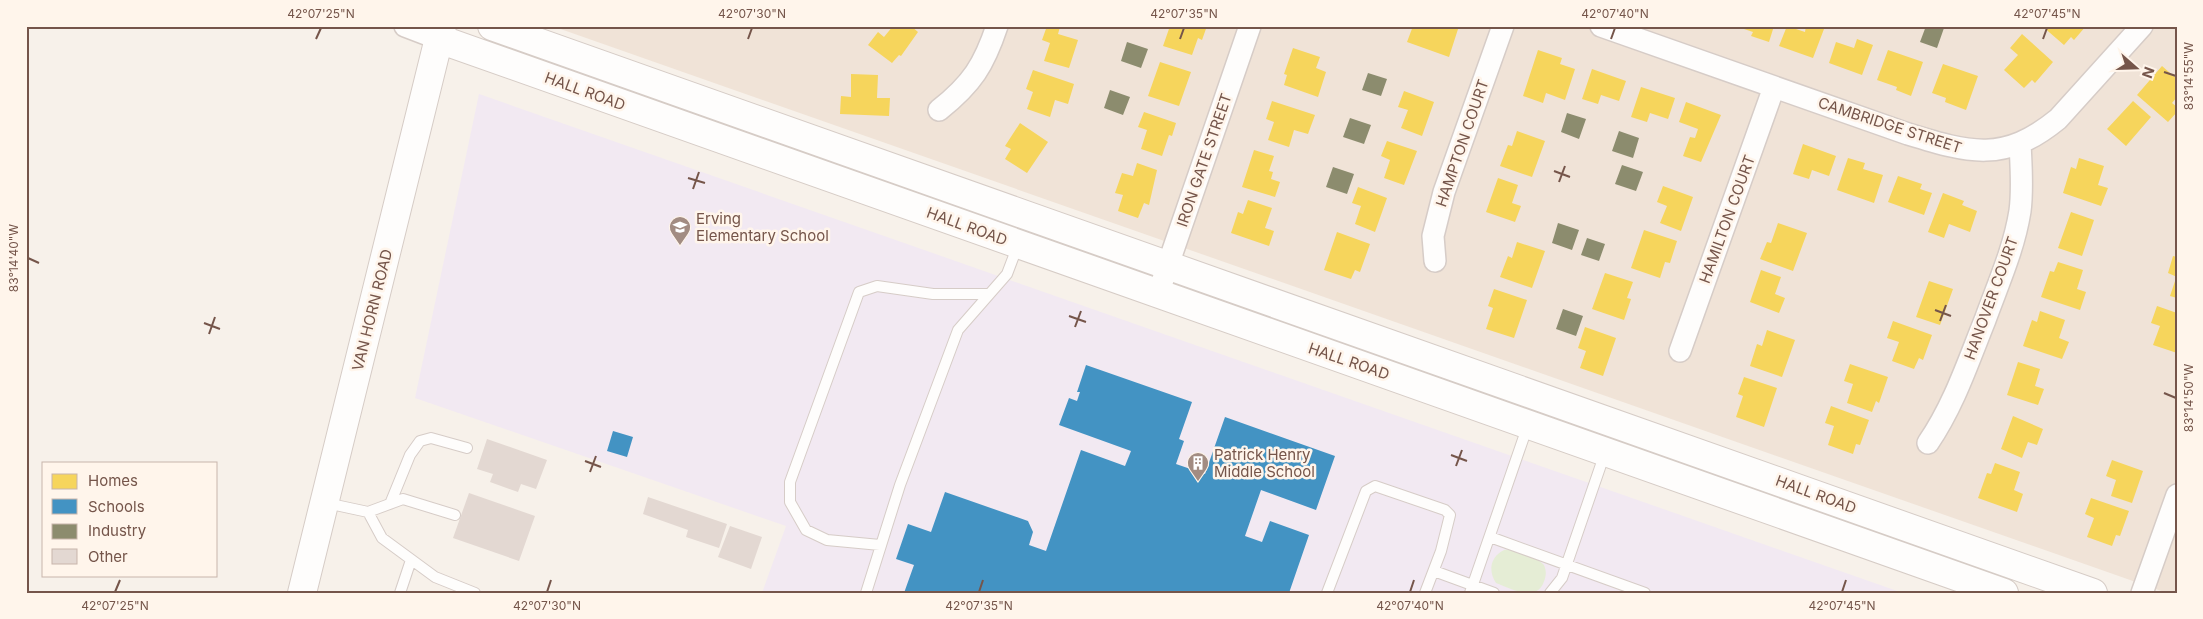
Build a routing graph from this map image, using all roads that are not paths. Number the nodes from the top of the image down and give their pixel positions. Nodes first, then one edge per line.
1 (405, 26) edge
2 (492, 26) edge
3 (998, 26) edge
4 (1250, 26) edge
5 (1503, 26) edge
6 (1601, 26) edge
7 (2142, 26) edge
8 (440, 32) edge
9 (1774, 87) junction
10 (939, 110) dead end
11 (2020, 143) junction
12 (1028, 216) junction
13 (1018, 244) junction
14 (1435, 261) dead end
15 (1168, 266) junction
16 (988, 294) junction
17 (1158, 294) junction
18 (1680, 351) dead end
19 (1538, 396) junction
20 (1528, 424) junction
21 (1928, 443) dead end
22 (467, 448) dead end
23 (1606, 452) junction
24 (2177, 495) edge
25 (325, 502) junction
26 (390, 504) junction
27 (368, 512) junction
28 (455, 516) dead end
29 (1490, 537) junction
30 (880, 545) junction
31 (411, 560) junction
32 (1567, 564) junction
33 (1434, 571) junction
34 (1471, 589) edge
35 (302, 593) edge
36 (400, 593) edge
37 (475, 593) edge
38 (866, 593) edge
39 (1327, 593) edge
40 (1425, 593) edge
41 (1494, 593) edge
42 (1550, 593) edge
43 (1645, 593) edge
44 (2004, 593) edge
45 (2093, 593) edge
46 (2142, 593) edge

1 - 8 street, HALL ROAD
2 - 12 street, HALL ROAD
3 - 10 street
4 - 15 street, IRON GATE STREET
5 - 14 street, HAMPTON COURT
6 - 9 street, CAMBRIDGE STREET
7 - 11 street, CAMBRIDGE STREET
8 - 13 street, HALL ROAD
8 - 25 street, VAN HORN ROAD
9 - 11 street, CAMBRIDGE STREET
9 - 18 street, HAMILTON COURT
11 - 21 street, HANOVER COURT
12 - 13 street
12 - 15 street, HALL ROAD
13 - 16 lane
13 - 17 street, HALL ROAD
15 - 17 street, IRON GATE STREET
15 - 19 street, HALL ROAD
16 - 30 lane
16 - 30 lane
17 - 20 street, HALL ROAD
19 - 20 street
19 - 45 street, HALL ROAD
20 - 23 street, HALL ROAD
20 - 29 lane
22 - 26 lane
23 - 32 lane
23 - 44 street, HALL ROAD
24 - 46 street
25 - 27 lane
25 - 35 street, VAN HORN ROAD
26 - 27 lane
26 - 28 lane
27 - 31 lane
29 - 32 lane
29 - 34 lane
30 - 38 lane
31 - 36 lane
31 - 37 lane
32 - 42 lane
32 - 43 lane
33 - 34 lane
33 - 39 lane
33 - 40 lane
34 - 41 lane

